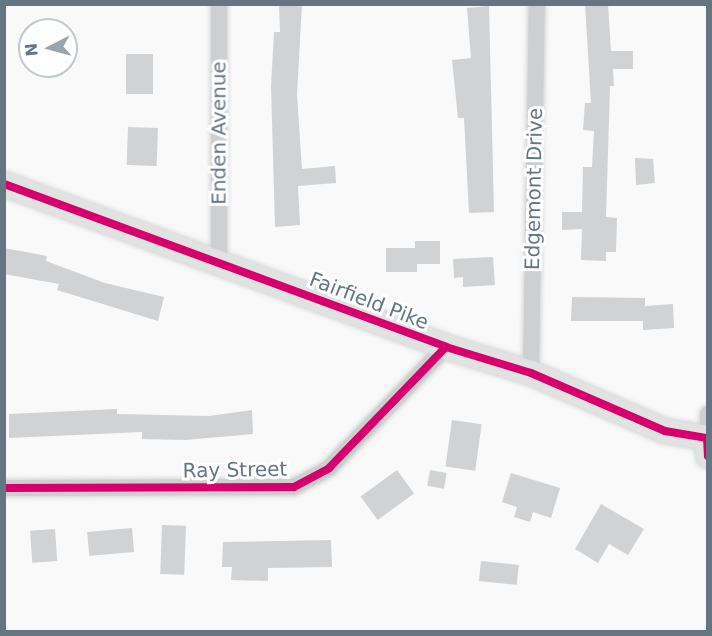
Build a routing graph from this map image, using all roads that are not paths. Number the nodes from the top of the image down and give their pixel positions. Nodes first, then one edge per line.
1 (219, 4) edge
2 (537, 4) edge
3 (4, 184) edge
4 (219, 262) junction
5 (446, 347) junction
6 (531, 373) junction
7 (708, 414) edge
8 (707, 438) edge
9 (708, 456) edge
10 (4, 488) edge

1 - 4 street, Enden Avenue
2 - 6 street, Edgemont Drive
3 - 4 street, Fairfield Pike
4 - 5 street, Fairfield Pike
5 - 6 street, Fairfield Pike
5 - 10 street, Ray Street
6 - 8 street, Fairfield Pike
7 - 8 street
8 - 9 street

